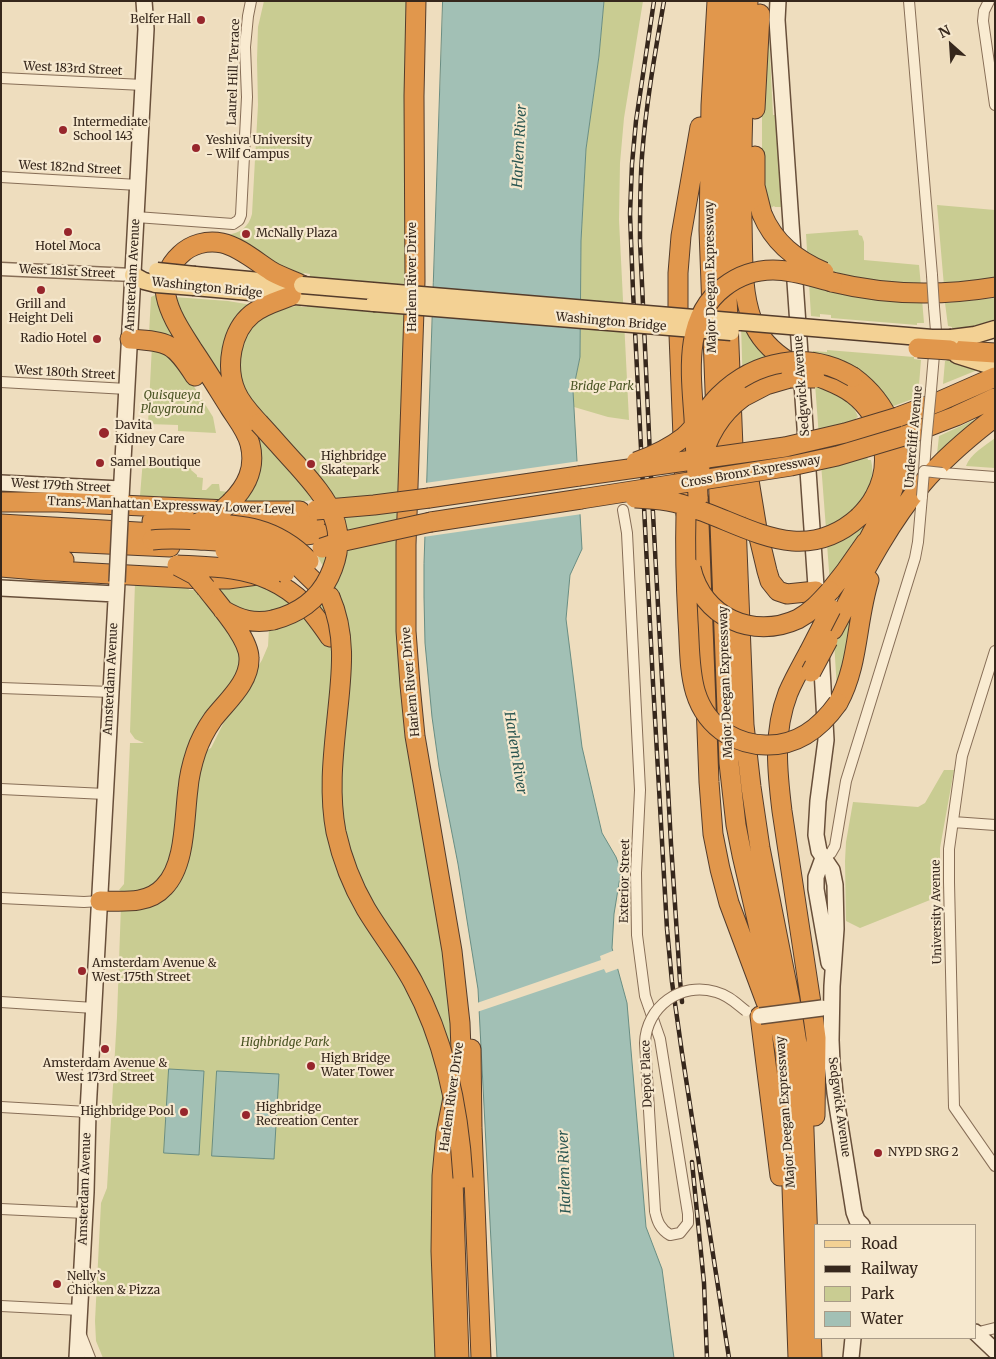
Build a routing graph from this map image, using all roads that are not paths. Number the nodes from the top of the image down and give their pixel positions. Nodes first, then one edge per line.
1 (144, 1) edge
2 (251, 1) edge
3 (416, 1) edge
4 (426, 1) edge
5 (708, 1) edge
6 (717, 1) edge
7 (730, 1) edge
8 (748, 1) edge
9 (760, 1) edge
10 (778, 1) edge
11 (909, 1) edge
12 (989, 1) edge
13 (1, 78) edge
14 (143, 85) junction
15 (995, 105) edge
16 (1, 177) edge
17 (138, 184) junction
18 (136, 217) junction
19 (1, 269) edge
20 (133, 275) junction
21 (833, 279) junction
22 (995, 287) edge
23 (298, 292) junction
24 (995, 329) edge
25 (130, 339) junction
26 (951, 339) junction
27 (995, 339) edge
28 (925, 343) junction
29 (995, 353) edge
30 (730, 365) junction
31 (995, 367) edge
32 (995, 377) edge
33 (821, 379) junction
34 (1, 382) edge
35 (127, 389) junction
36 (995, 398) edge
37 (995, 417) edge
38 (924, 471) junction
39 (580, 476) junction
40 (995, 477) edge
41 (1, 483) edge
42 (121, 493) junction
43 (698, 497) junction
44 (235, 498) junction
45 (429, 498) joint
46 (581, 499) junction
47 (1, 502) edge
48 (622, 510) dead end
49 (1, 511) edge
50 (686, 514) junction
51 (898, 515) junction
52 (80, 517) junction
53 (1, 518) edge
54 (197, 523) junction
55 (1, 524) edge
56 (119, 538) junction
57 (1, 539) edge
58 (305, 549) junction
59 (1, 551) edge
60 (1, 558) edge
61 (64, 560) junction
62 (177, 565) junction
63 (1, 567) edge
64 (1, 588) edge
65 (116, 588) junction
66 (826, 597) junction
67 (319, 604) junction
68 (222, 609) junction
69 (995, 650) edge
70 (1, 688) edge
71 (111, 692) junction
72 (778, 772) junction
73 (1, 789) edge
74 (105, 794) junction
75 (953, 822) junction
76 (995, 825) edge
77 (823, 858) junction
78 (1, 898) edge
79 (100, 901) junction
80 (1, 1002) edge
81 (827, 1007) junction
82 (94, 1008) junction
83 (760, 1016) junction
84 (788, 1099) junction
85 (1, 1107) edge
86 (88, 1112) junction
87 (995, 1166) edge
88 (458, 1178) junction
89 (1, 1209) edge
90 (85, 1213) junction
91 (817, 1224) edge
92 (861, 1224) edge
93 (670, 1234) joint
94 (794, 1269) junction
95 (1, 1306) edge
96 (80, 1310) junction
97 (995, 1328) edge
98 (79, 1329) junction
99 (976, 1333) edge
100 (976, 1334) edge
101 (822, 1339) edge
102 (853, 1339) edge
103 (995, 1351) edge
104 (77, 1358) edge
105 (90, 1358) edge
106 (445, 1358) edge
107 (459, 1358) edge
108 (470, 1358) edge
109 (481, 1358) edge
110 (798, 1358) edge
111 (812, 1358) edge
112 (823, 1358) edge
113 (851, 1358) edge

1 - 14 main road, Amsterdam Avenue
2 - 18 street, Laurel Hill Terrace
3 - 106 highway, Harlem River Drive
4 - 109 highway, Harlem River Drive
5 - 50 highway, bridge
6 - 84 highway, Major Deegan Expressway
7 - 30 highway, Major Deegan Expressway
8 - 33 highway
9 - 21 highway, bridge
10 - 66 main road, Sedgwick Avenue
11 - 38 street, Undercliff Avenue, bridge
12 - 15 street
13 - 14 street, West 183rd Street
14 - 17 main road, Amsterdam Avenue
16 - 17 street, West 182nd Street
17 - 18 main road, Amsterdam Avenue
18 - 20 main road, Amsterdam Avenue
19 - 20 street, West 181st Street
20 - 23 main road, Washington Bridge, bridge
20 - 25 main road, Amsterdam Avenue
21 - 22 highway
21 - 43 highway, bridge
23 - 28 main road, Washington Bridge, bridge
23 - 44 highway
23 - 68 highway, bridge
24 - 26 main road
25 - 35 main road, Amsterdam Avenue
25 - 44 highway
26 - 27 highway
26 - 28 highway, bridge
28 - 29 highway, bridge
28 - 31 main road, Washington Bridge, bridge
30 - 66 highway
30 - 111 highway, Major Deegan Expressway
32 - 39 highway, Cross Bronx Expressway, bridge
33 - 43 highway, bridge
33 - 46 highway, bridge
34 - 35 street, West 180th Street
35 - 42 main road, Amsterdam Avenue
36 - 46 highway, Cross Bronx Expressway, bridge
37 - 51 highway
38 - 40 street, bridge
38 - 77 street, Undercliff Avenue, bridge
39 - 45 highway, Cross Bronx Expressway
39 - 66 highway, bridge
41 - 42 main road, West 179th Street
42 - 56 main road, Amsterdam Avenue, bridge
43 - 84 highway
44 - 54 highway, bridge
45 - 58 highway, Trans-Manhattan Expressway Lower Level, bridge
46 - 58 highway, Cross Bronx Expressway, bridge
47 - 58 highway, Trans-Manhattan Expressway Lower Level
48 - 93 street, Exterior Street
49 - 52 highway
50 - 51 highway, bridge
50 - 66 highway, bridge
51 - 72 highway, bridge
52 - 53 highway
52 - 54 highway
54 - 58 highway, bridge
55 - 58 highway
56 - 58 highway, bridge
56 - 65 main road, Amsterdam Avenue, bridge
57 - 58 highway
58 - 62 highway, bridge
58 - 63 highway, Trans-Manhattan Expressway Lower Level
58 - 67 highway
58 - 67 highway
59 - 61 highway
60 - 61 highway
61 - 62 highway
62 - 68 highway, bridge
64 - 65 main road
65 - 71 main road, Amsterdam Avenue
66 - 72 highway, bridge
66 - 77 main road, Sedgwick Avenue
67 - 88 highway
67 - 88 highway, bridge
68 - 79 highway
69 - 75 street, University Avenue
70 - 71 street
71 - 74 main road, Amsterdam Avenue
72 - 91 highway
73 - 74 street
74 - 79 main road, Amsterdam Avenue
75 - 76 street
75 - 87 street, University Avenue
77 - 81 main road, Sedgwick Avenue
78 - 79 street
79 - 82 main road, Amsterdam Avenue
80 - 82 street
81 - 83 main road, bridge
81 - 92 main road, Sedgwick Avenue
82 - 86 main road, Amsterdam Avenue
83 - 93 street, Depot Place, bridge
83 - 94 highway
84 - 94 highway, Major Deegan Expressway
85 - 86 street
86 - 90 main road, Amsterdam Avenue
88 - 107 highway
88 - 108 highway
89 - 90 street
90 - 96 main road, Amsterdam Avenue
94 - 110 highway, Major Deegan Expressway
95 - 96 street
96 - 98 main road, Amsterdam Avenue
97 - 99 street
98 - 104 main road, Amsterdam Avenue
98 - 105 street
100 - 103 main road
101 - 112 highway
102 - 113 main road

